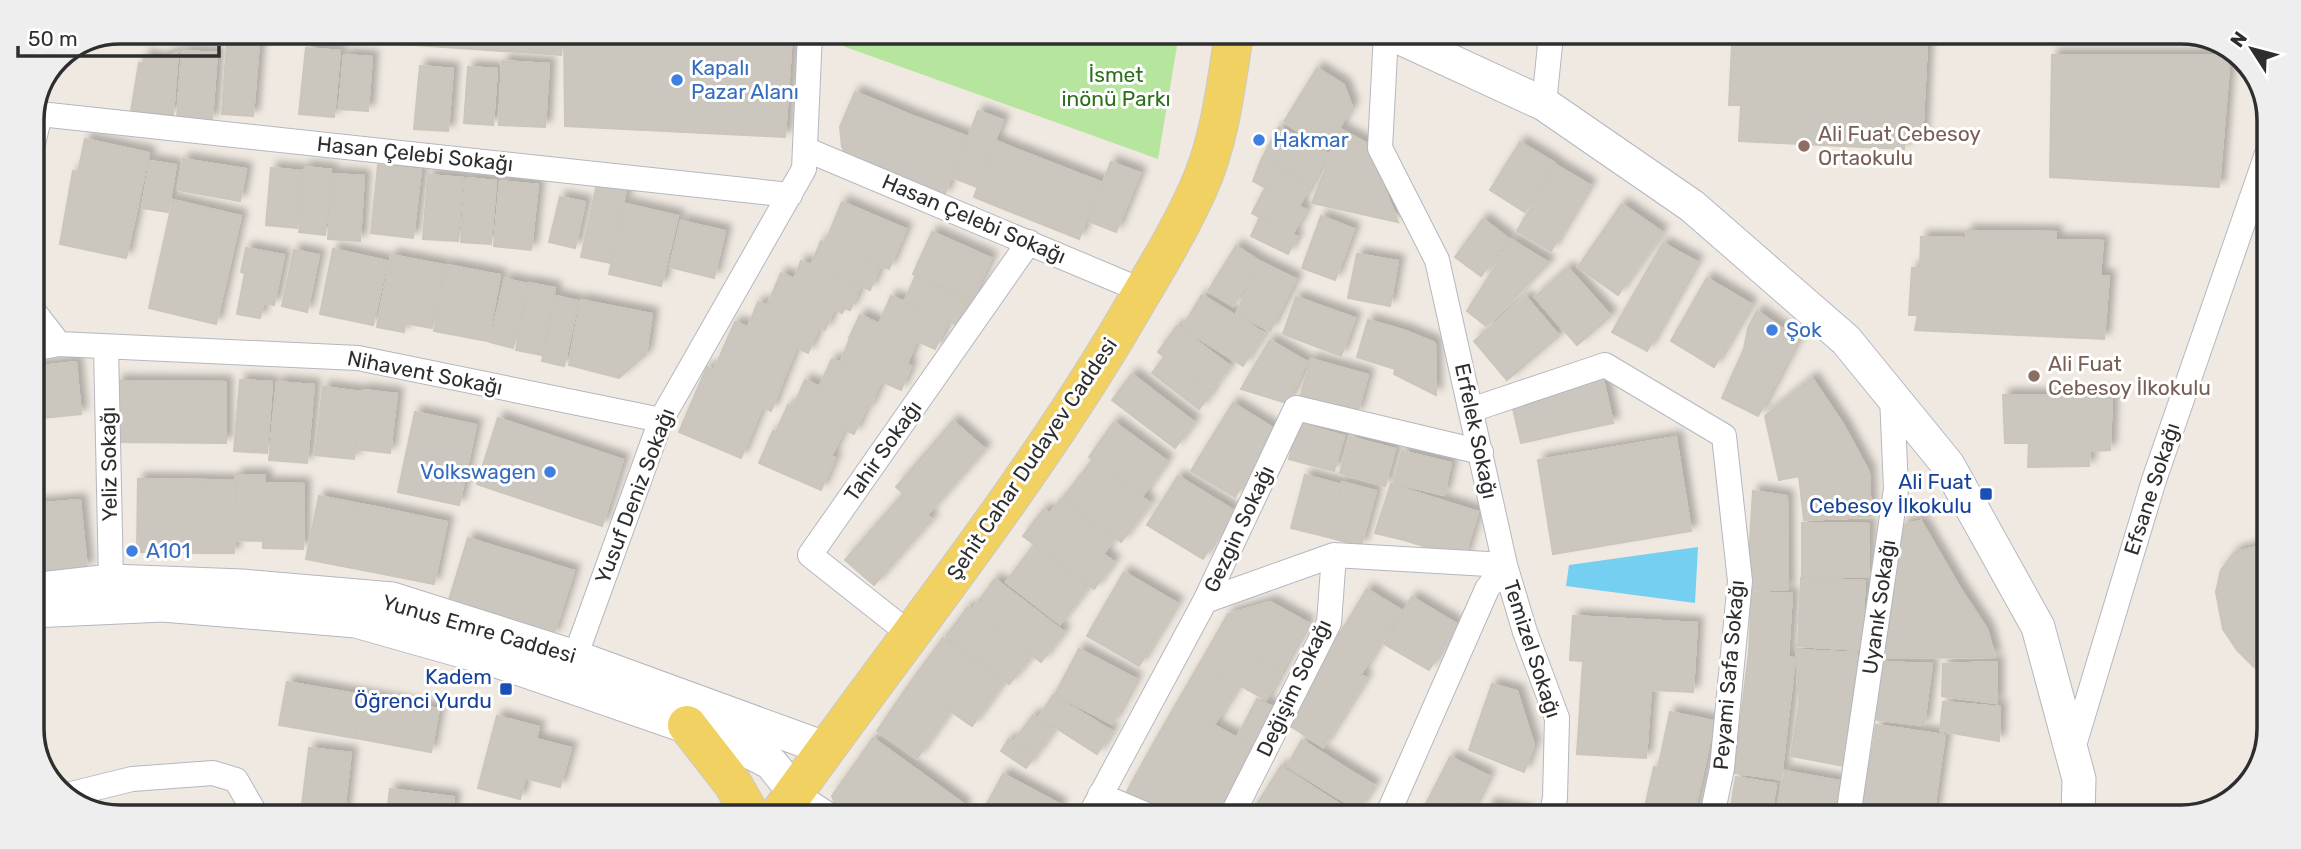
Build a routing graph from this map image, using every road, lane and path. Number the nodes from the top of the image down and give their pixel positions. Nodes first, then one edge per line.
1 (810, 44) edge
2 (1233, 44) edge
3 (1385, 44) edge
4 (1414, 44) edge
5 (1549, 44) edge
6 (1544, 104) junction
7 (45, 111) edge
8 (805, 149) junction
9 (2257, 183) edge
10 (790, 195) junction
11 (1029, 242) junction
12 (1143, 291) junction
13 (44, 325) edge
14 (59, 345) junction
15 (106, 346) junction
16 (44, 347) edge
17 (1892, 396) junction
18 (1471, 410) junction
19 (661, 420) junction
20 (1481, 453) junction
21 (1334, 555) junction
22 (1505, 565) junction
23 (111, 581) junction
24 (44, 589) edge
25 (1205, 601) junction
26 (44, 610) edge
27 (911, 635) junction
28 (575, 657) junction
29 (687, 725) junction
30 (827, 749) junction
31 (2071, 753) junction
32 (78, 792) edge
33 (787, 804) edge
34 (250, 805) edge
35 (745, 805) edge
36 (1095, 805) edge
37 (1238, 805) edge
38 (1392, 805) edge
39 (1553, 805) edge
40 (1714, 805) edge
41 (1850, 805) edge
42 (2078, 805) edge

1 - 8 street, Yusuf Deniz Sokağı
2 - 12 main road, Şehit Cahar Dudayev Caddesi
3 - 18 street, Erfelek Sokağı
4 - 6 street
5 - 6 street
6 - 17 street
7 - 10 street, Hasan Çelebi Sokağı
8 - 10 street, Yusuf Deniz Sokağı
8 - 11 street, Hasan Çelebi Sokağı
9 - 31 street, Efsane Sokağı
10 - 19 street, Yusuf Deniz Sokağı
11 - 12 street, Hasan Çelebi Sokağı
11 - 27 street, Tahir Sokağı
12 - 27 main road, Şehit Cahar Dudayev Caddesi
13 - 14 street
14 - 15 street, Nihavent Sokağı
14 - 16 street, Nihavent Sokağı
15 - 19 street, Nihavent Sokağı
15 - 23 street, Yeliz Sokağı
17 - 31 street
17 - 41 street, Uyanık Sokağı
18 - 20 street, Erfelek Sokağı
18 - 40 street, Peyami Safa Sokağı
19 - 28 street, Yusuf Deniz Sokağı
20 - 22 street, Erfelek Sokağı
20 - 25 street, Gezgin Sokağı
21 - 22 street
21 - 25 street
21 - 37 street, Değişim Sokağı
22 - 38 street
22 - 39 street, Temizel Sokağı
23 - 24 street, Yunus Emre Caddesi
23 - 28 street, Yunus Emre Caddesi
25 - 36 street, Gezgin Sokağı
26 - 29 street, Yunus Emre Caddesi
27 - 30 main road, Şehit Cahar Dudayev Caddesi
28 - 30 street, Yunus Emre Caddesi
29 - 33 street, Yunus Emre Caddesi
29 - 35 main road
30 - 33 main road, Şehit Cahar Dudayev Caddesi
31 - 42 street
32 - 34 street

